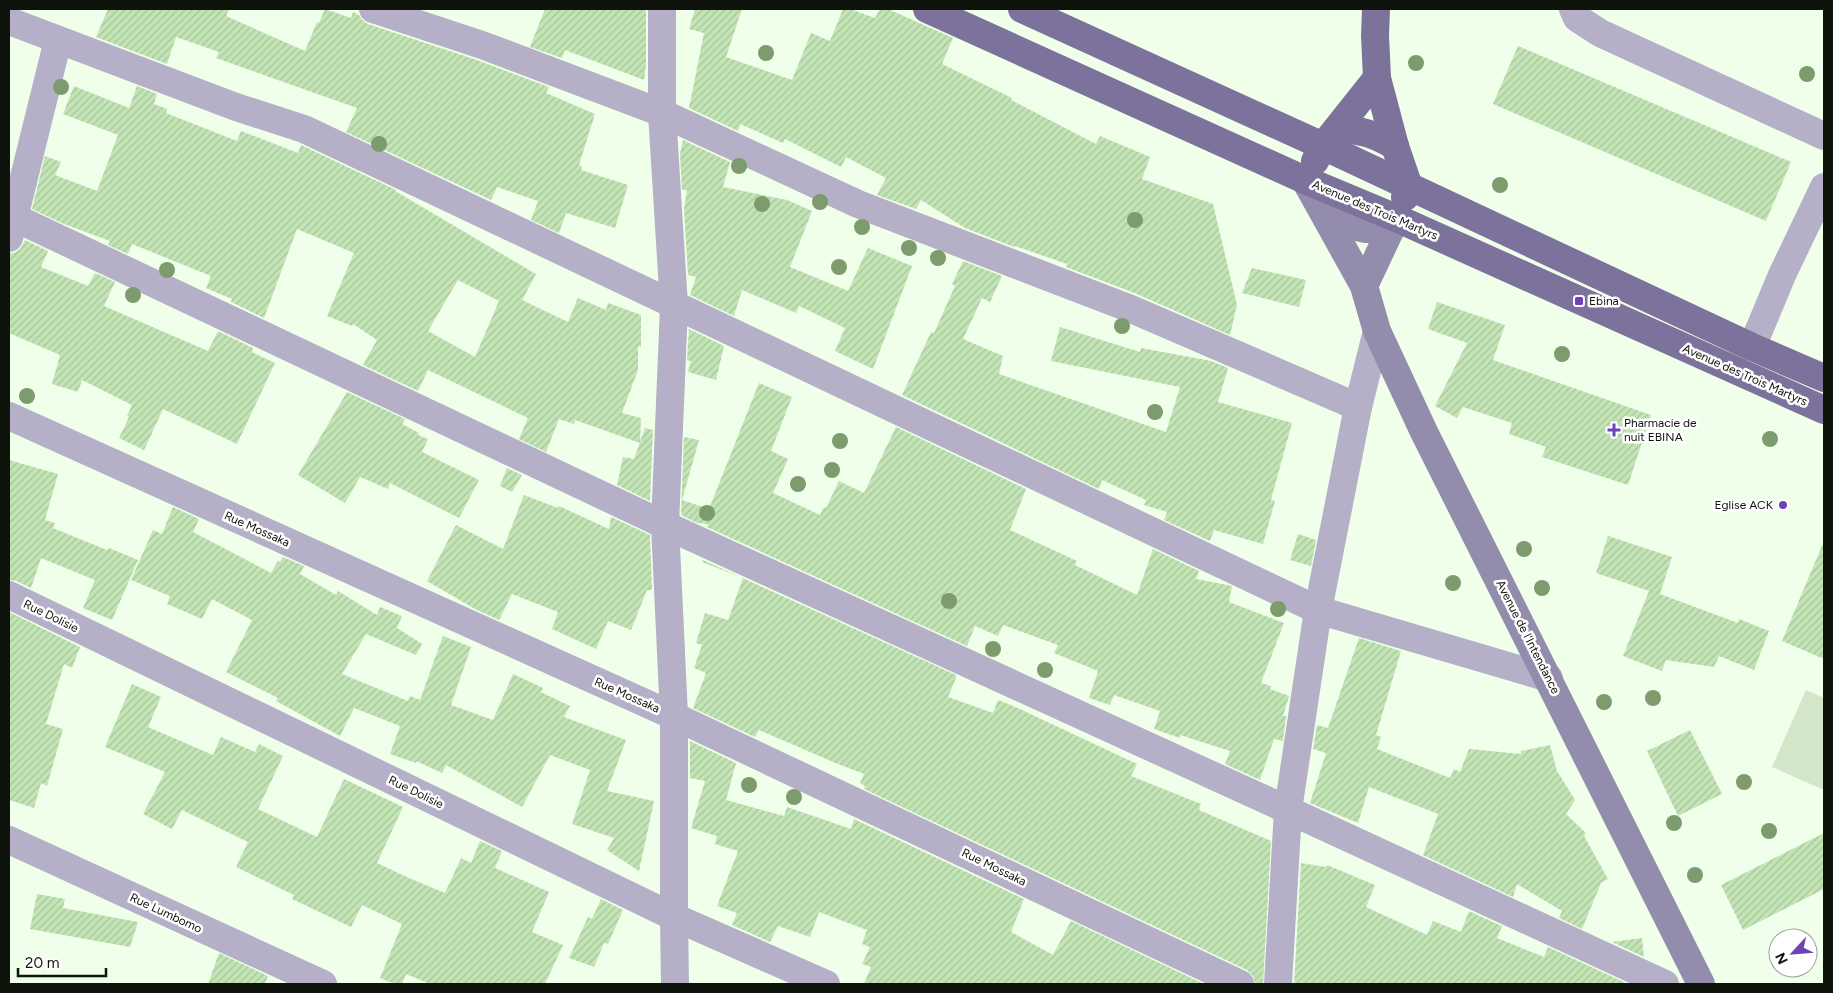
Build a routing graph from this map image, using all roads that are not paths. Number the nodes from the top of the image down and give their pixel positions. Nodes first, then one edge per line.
1 (373, 9) edge
2 (662, 9) edge
3 (927, 9) edge
4 (1022, 9) edge
5 (1376, 9) edge
6 (1573, 9) edge
7 (9, 20) edge
8 (58, 40) junction
9 (1377, 78) junction
10 (662, 113) junction
11 (1824, 136) edge
12 (1330, 138) junction
13 (1395, 146) junction
14 (1306, 180) junction
15 (1410, 187) junction
16 (1824, 187) edge
17 (1324, 213) junction
18 (10, 223) edge
19 (1394, 223) junction
20 (1364, 286) junction
21 (674, 306) junction
22 (1377, 332) junction
23 (1752, 347) junction
24 (1824, 378) edge
25 (1358, 408) junction
26 (1824, 410) edge
27 (9, 416) edge
28 (665, 524) junction
29 (9, 595) edge
30 (1318, 610) junction
31 (1549, 678) junction
32 (674, 716) junction
33 (1288, 810) junction
34 (9, 840) edge
35 (674, 917) junction
36 (323, 984) edge
37 (676, 984) edge
38 (826, 984) edge
39 (1240, 984) edge
40 (1278, 984) edge
41 (1665, 984) edge
42 (1701, 984) edge

1 - 10 street
2 - 10 street
3 - 14 main road, Avenue des Trois Martyrs
4 - 12 main road
5 - 9 main road
6 - 11 street
7 - 8 street
8 - 18 street
8 - 21 street
9 - 12 main road
9 - 13 main road
10 - 21 street
10 - 25 street
12 - 13 main road
12 - 14 main road
12 - 15 main road
13 - 15 main road
14 - 17 street, Avenue de l'Intendance
14 - 19 main road, Avenue des Trois Martyrs
15 - 19 main road
15 - 23 main road
16 - 23 street
17 - 19 street
17 - 20 street, Avenue de l'Intendance
18 - 28 street
19 - 20 street
19 - 26 main road, Avenue des Trois Martyrs
20 - 22 street, Avenue de l'Intendance
21 - 28 street
21 - 30 street
22 - 25 street
22 - 31 street, Avenue de l'Intendance
23 - 24 main road
25 - 30 street
27 - 32 street, Rue Mossaka
28 - 32 street
28 - 33 street
29 - 35 street, Rue Dolisie
30 - 31 street
30 - 33 street
31 - 42 street, Avenue de l'Intendance
32 - 35 street
32 - 39 street, Rue Mossaka
33 - 40 street
33 - 41 street
34 - 36 street, Rue Lumbomo
35 - 37 street
35 - 38 street, Rue Dolisie

